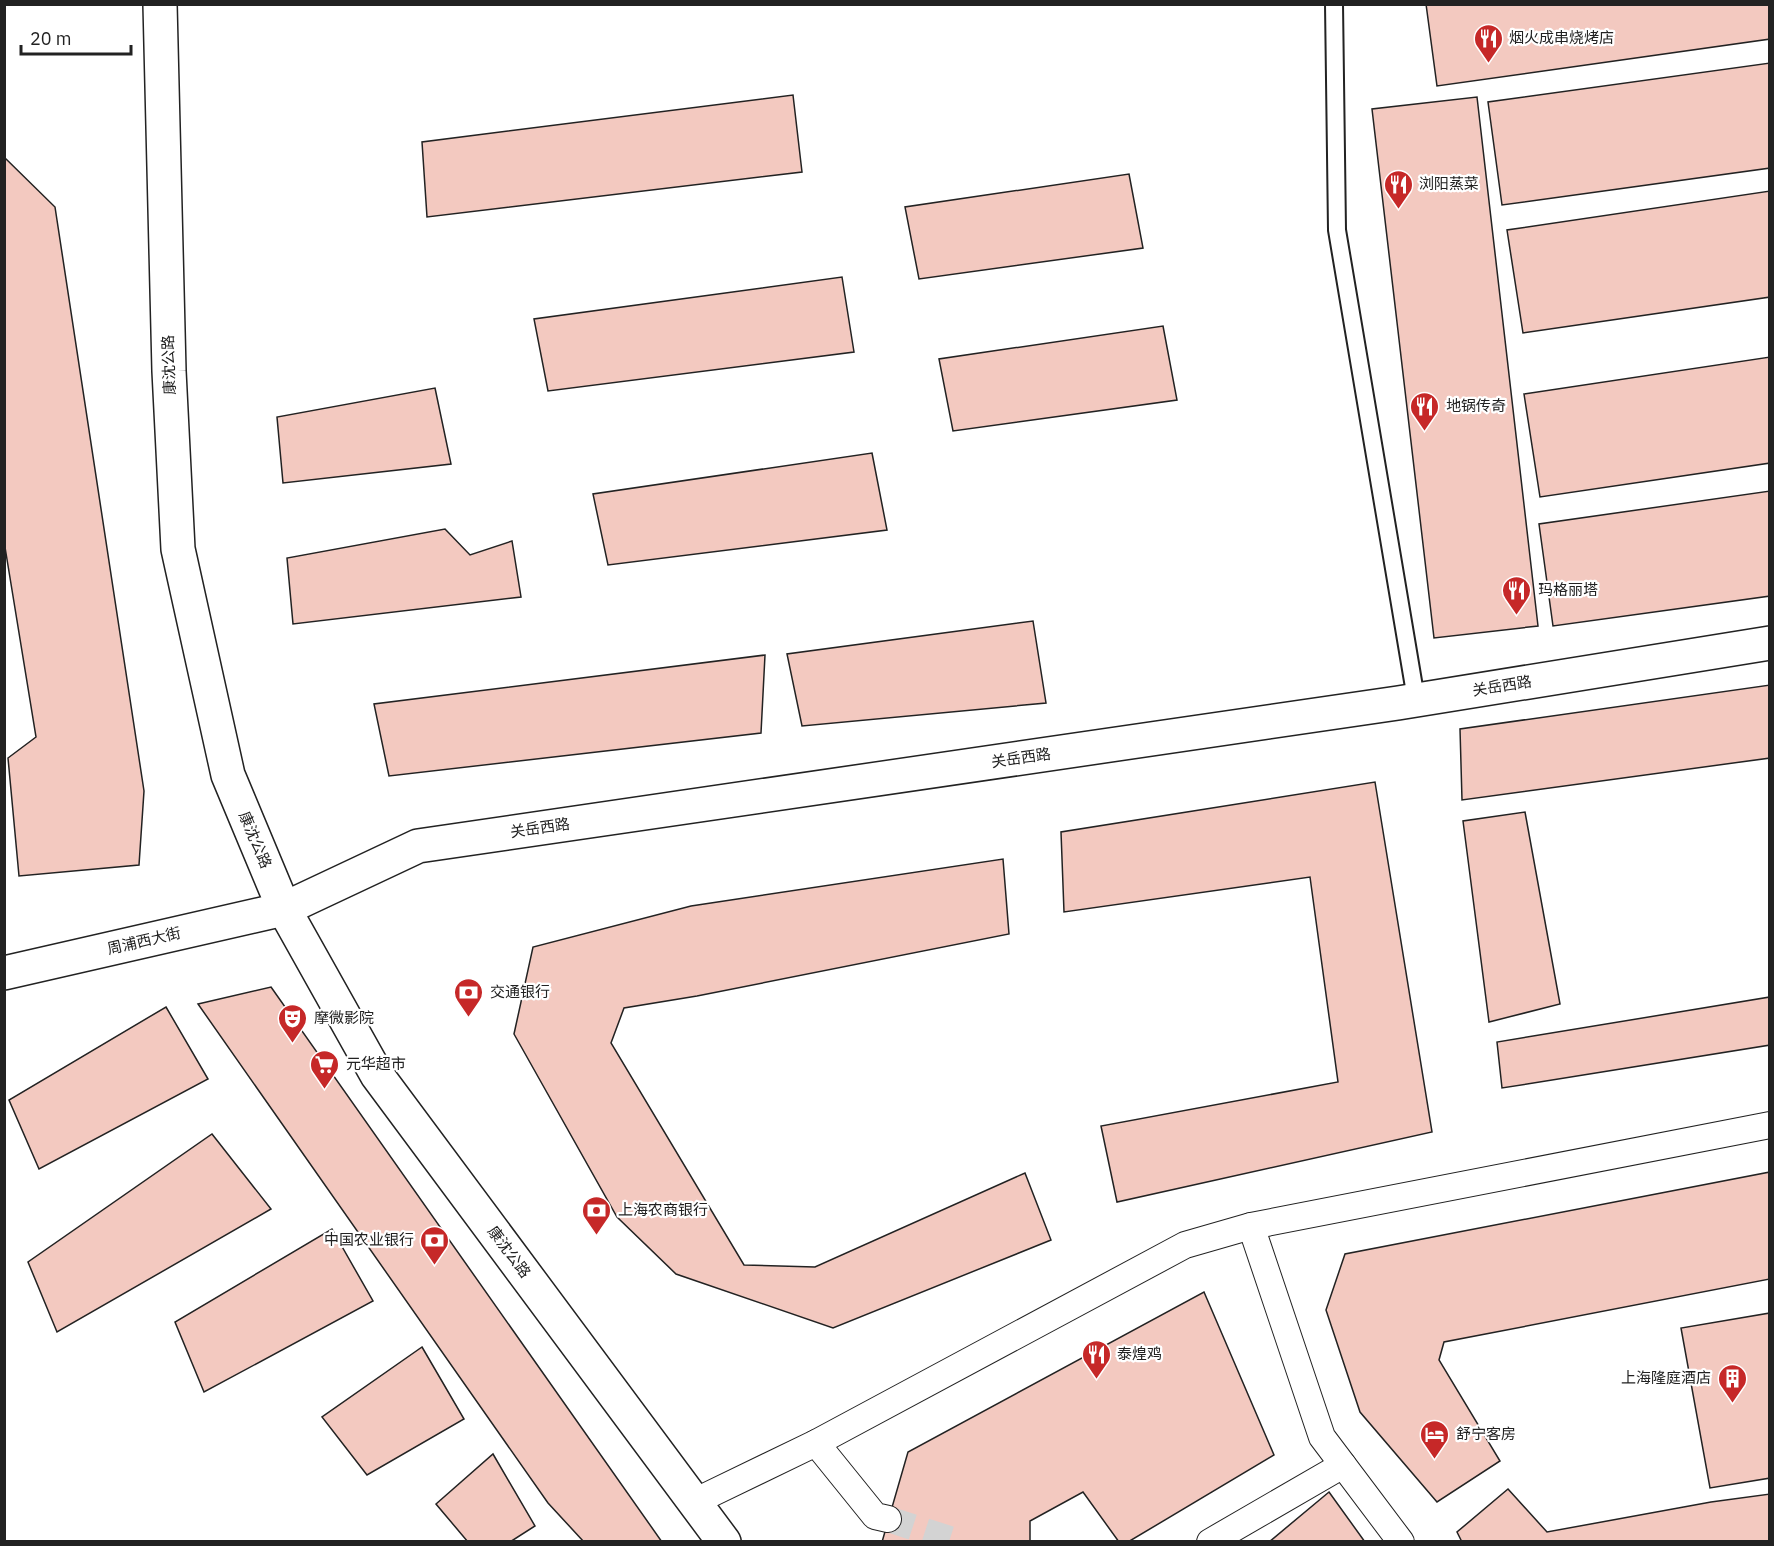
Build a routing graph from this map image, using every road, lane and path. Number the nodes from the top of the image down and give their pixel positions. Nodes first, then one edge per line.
1 (160, 4) edge
2 (1334, 4) edge
3 (1770, 643) edge
4 (1416, 699) junction
5 (284, 909) junction
6 (4, 974) edge
7 (1770, 1125) edge
8 (1251, 1226) junction
9 (816, 1443) junction
10 (1343, 1465) junction
11 (694, 1502) junction
12 (888, 1519) tunnel mouth
13 (724, 1542) edge
14 (1210, 1542) edge
15 (1401, 1542) edge

1 - 5 street, 康沈公路
2 - 4 lane
3 - 4 street, 关岳西路
4 - 5 street, 关岳西路
5 - 6 street, 周浦西大街
5 - 11 street, 康沈公路
7 - 8 street
8 - 9 street
8 - 10 street
9 - 11 street
9 - 12 street
10 - 14 street
10 - 15 street
11 - 13 street, 康沈公路

